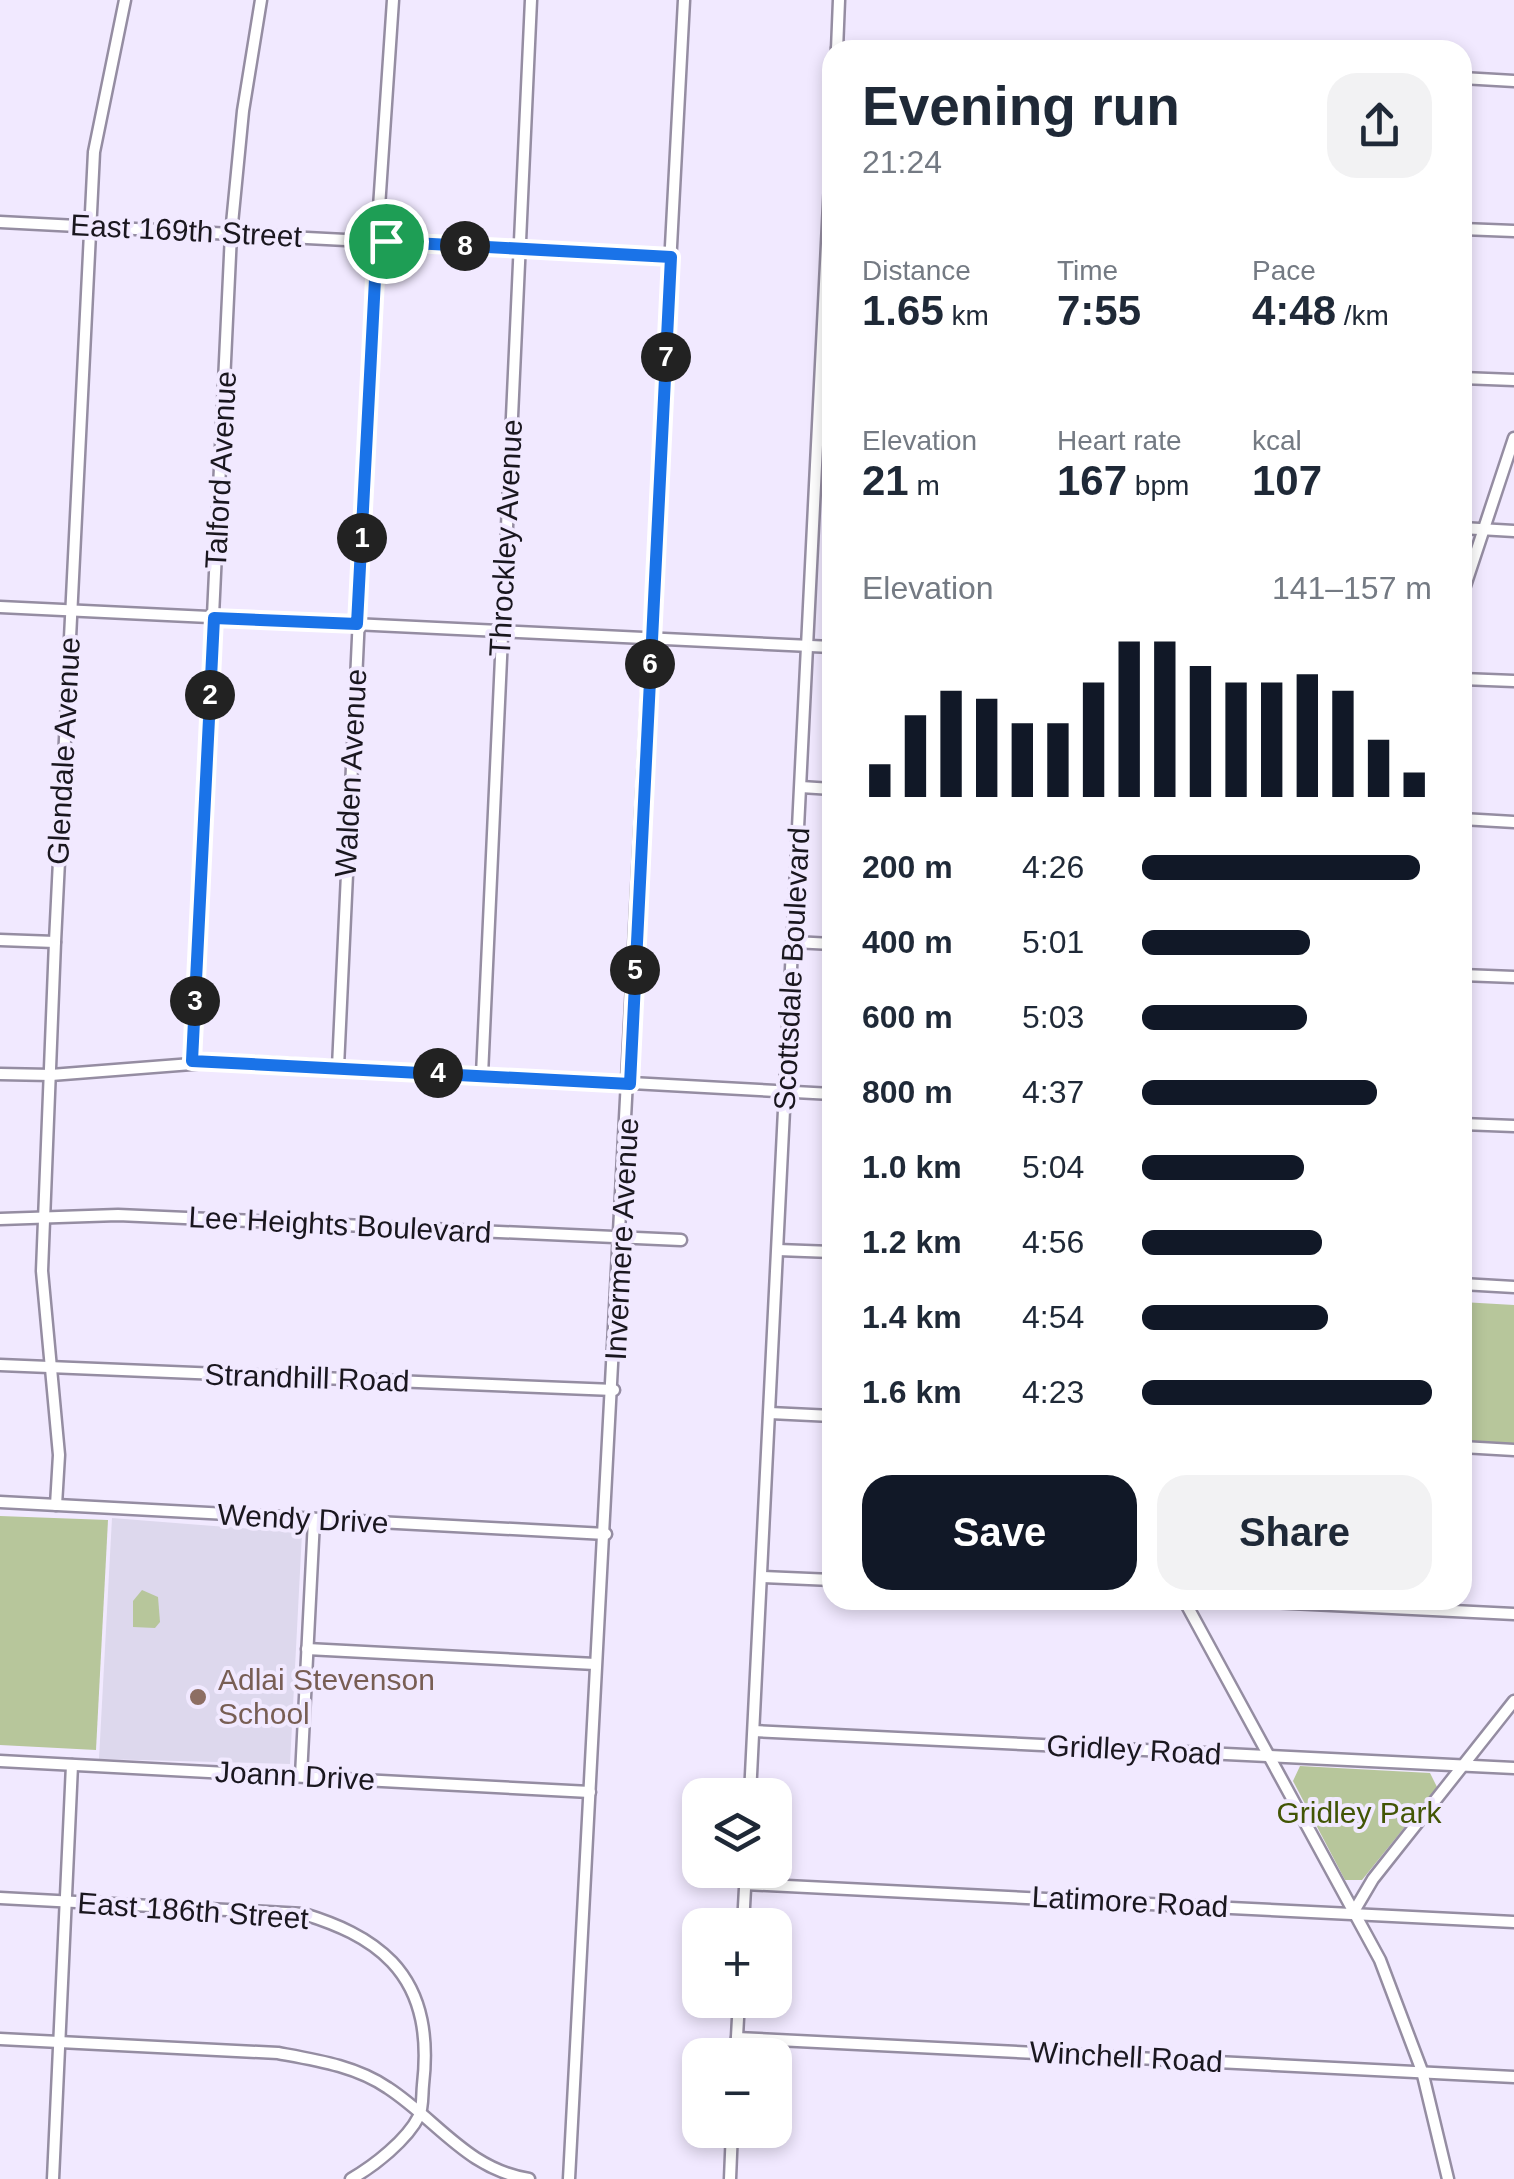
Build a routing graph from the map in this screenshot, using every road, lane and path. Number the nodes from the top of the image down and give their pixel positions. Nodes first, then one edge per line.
1 (125, 0) edge
2 (262, 0) edge
3 (393, 0) edge
4 (530, 0) edge
5 (684, 0) edge
6 (839, 0) edge
7 (837, 40) edge
8 (1472, 78) edge
9 (1514, 80) edge
10 (0, 222) edge
11 (89, 226) junction
12 (1472, 230) edge
13 (1514, 232) edge
14 (232, 234) junction
15 (377, 241) junction
16 (519, 249) junction
17 (671, 257) junction
18 (1472, 378) edge
19 (1514, 380) edge
20 (822, 415) edge
21 (1514, 438) edge
22 (816, 497) junction
23 (822, 497) edge
24 (1472, 528) edge
25 (1487, 529) junction
26 (1514, 531) edge
27 (1472, 569) edge
28 (0, 607) edge
29 (71, 610) junction
30 (214, 618) junction
31 (357, 624) junction
32 (502, 631) junction
33 (651, 638) junction
34 (807, 645) junction
35 (822, 646) edge
36 (1472, 678) edge
37 (1514, 680) edge
38 (801, 788) junction
39 (822, 789) edge
40 (1472, 820) edge
41 (1514, 822) edge
42 (0, 940) edge
43 (55, 942) junction
44 (794, 942) junction
45 (822, 943) edge
46 (1472, 975) edge
47 (1514, 977) edge
48 (192, 1061) junction
49 (338, 1067) junction
50 (0, 1074) edge
51 (482, 1075) junction
52 (51, 1076) junction
53 (630, 1084) junction
54 (785, 1091) junction
55 (822, 1093) edge
56 (1472, 1124) edge
57 (1514, 1126) edge
58 (44, 1216) junction
59 (0, 1219) edge
60 (622, 1238) junction
61 (681, 1240) dead end
62 (778, 1250) junction
63 (822, 1252) edge
64 (1472, 1285) edge
65 (1514, 1287) edge
66 (0, 1365) edge
67 (48, 1367) junction
68 (614, 1390) junction
69 (770, 1414) junction
70 (822, 1416) edge
71 (1472, 1448) edge
72 (1514, 1450) edge
73 (0, 1502) edge
74 (56, 1505) junction
75 (314, 1520) junction
76 (606, 1534) junction
77 (763, 1577) junction
78 (822, 1580) edge
79 (1189, 1610) edge
80 (1432, 1610) edge
81 (1514, 1614) edge
82 (308, 1649) junction
83 (595, 1664) junction
84 (1514, 1701) edge
85 (754, 1732) junction
86 (1268, 1756) junction
87 (0, 1761) edge
88 (72, 1765) junction
89 (1463, 1766) junction
90 (1514, 1768) edge
91 (301, 1776) junction
92 (751, 1778) edge
93 (590, 1792) junction
94 (792, 1886) edge
95 (0, 1898) edge
96 (65, 1902) junction
97 (1353, 1913) junction
98 (1514, 1922) edge
99 (738, 2018) edge
100 (0, 2038) edge
101 (737, 2038) edge
102 (792, 2041) edge
103 (61, 2042) junction
104 (1422, 2071) junction
105 (1514, 2076) edge
106 (420, 2115) junction
107 (731, 2148) edge
108 (54, 2179) edge
109 (351, 2179) edge
110 (529, 2179) edge
111 (569, 2179) edge
112 (730, 2179) edge
113 (1448, 2179) edge

1 - 11 street, Glendale Avenue
2 - 14 street, Talford Avenue
3 - 15 street, Walden Avenue
4 - 16 street, Throckley Avenue
5 - 17 street, Invermere Avenue
6 - 7 street
8 - 9 street
10 - 11 street, East 169th Street
11 - 14 street, East 169th Street
11 - 29 street, Glendale Avenue
12 - 13 street
14 - 15 street, East 169th Street
14 - 30 street, Talford Avenue
15 - 16 street, East 169th Street
15 - 31 street, Walden Avenue
16 - 17 street, East 169th Street
16 - 32 street, Throckley Avenue
17 - 33 street, Invermere Avenue
18 - 19 street
20 - 22 street, Scottsdale Boulevard
21 - 25 street
22 - 23 street
22 - 34 street, Scottsdale Boulevard
24 - 25 street
25 - 26 street
25 - 27 street
28 - 29 street
29 - 30 street
29 - 43 street, Glendale Avenue
30 - 31 street
30 - 48 street, Talford Avenue
31 - 32 street
31 - 49 street, Walden Avenue
32 - 33 street
32 - 51 street, Throckley Avenue
33 - 34 street
33 - 53 street, Invermere Avenue
34 - 35 street
34 - 38 street, Scottsdale Boulevard
36 - 37 street
38 - 39 street
38 - 44 street, Scottsdale Boulevard
40 - 41 street
42 - 43 street
43 - 52 street, Glendale Avenue
44 - 45 street
44 - 54 street, Scottsdale Boulevard
46 - 47 street
48 - 49 street
48 - 52 street
49 - 51 street
50 - 52 street
51 - 53 street
52 - 58 street, Glendale Avenue
53 - 54 street
53 - 60 street, Invermere Avenue
54 - 55 street
54 - 62 street, Scottsdale Boulevard
56 - 57 street
58 - 59 street, Lee Heights Boulevard
58 - 60 street, Lee Heights Boulevard
58 - 67 street, Glendale Avenue
60 - 61 street, Lee Heights Boulevard
60 - 68 street, Invermere Avenue
62 - 63 street
62 - 69 street, Scottsdale Boulevard
64 - 65 street
66 - 67 street, Strandhill Road
67 - 68 street, Strandhill Road
67 - 74 street, Glendale Avenue
68 - 76 street, Invermere Avenue
69 - 70 street
69 - 77 street, Scottsdale Boulevard
71 - 72 street
73 - 74 street, Wendy Drive
74 - 75 street, Wendy Drive
75 - 76 street, Wendy Drive
75 - 82 street
76 - 83 street, Invermere Avenue
77 - 78 street
77 - 85 street, Scottsdale Boulevard
79 - 86 street
80 - 81 street
82 - 83 street
82 - 91 street
83 - 93 street, Invermere Avenue
84 - 89 street
85 - 86 street, Gridley Road
85 - 92 street, Scottsdale Boulevard
86 - 89 street, Gridley Road
86 - 97 street
87 - 88 street, Joann Drive
88 - 91 street, Joann Drive
88 - 96 street
89 - 90 street, Gridley Road
89 - 97 street
91 - 93 street, Joann Drive
93 - 111 street, Invermere Avenue
94 - 97 street, Latimore Road
95 - 96 street, East 186th Street
96 - 103 street
96 - 106 street, East 186th Street
97 - 98 street, Latimore Road
97 - 104 street
99 - 101 street
100 - 103 street
102 - 104 street, Winchell Road
103 - 106 street
103 - 108 street
104 - 105 street, Winchell Road
104 - 113 street
106 - 109 street
106 - 110 street
107 - 112 street

